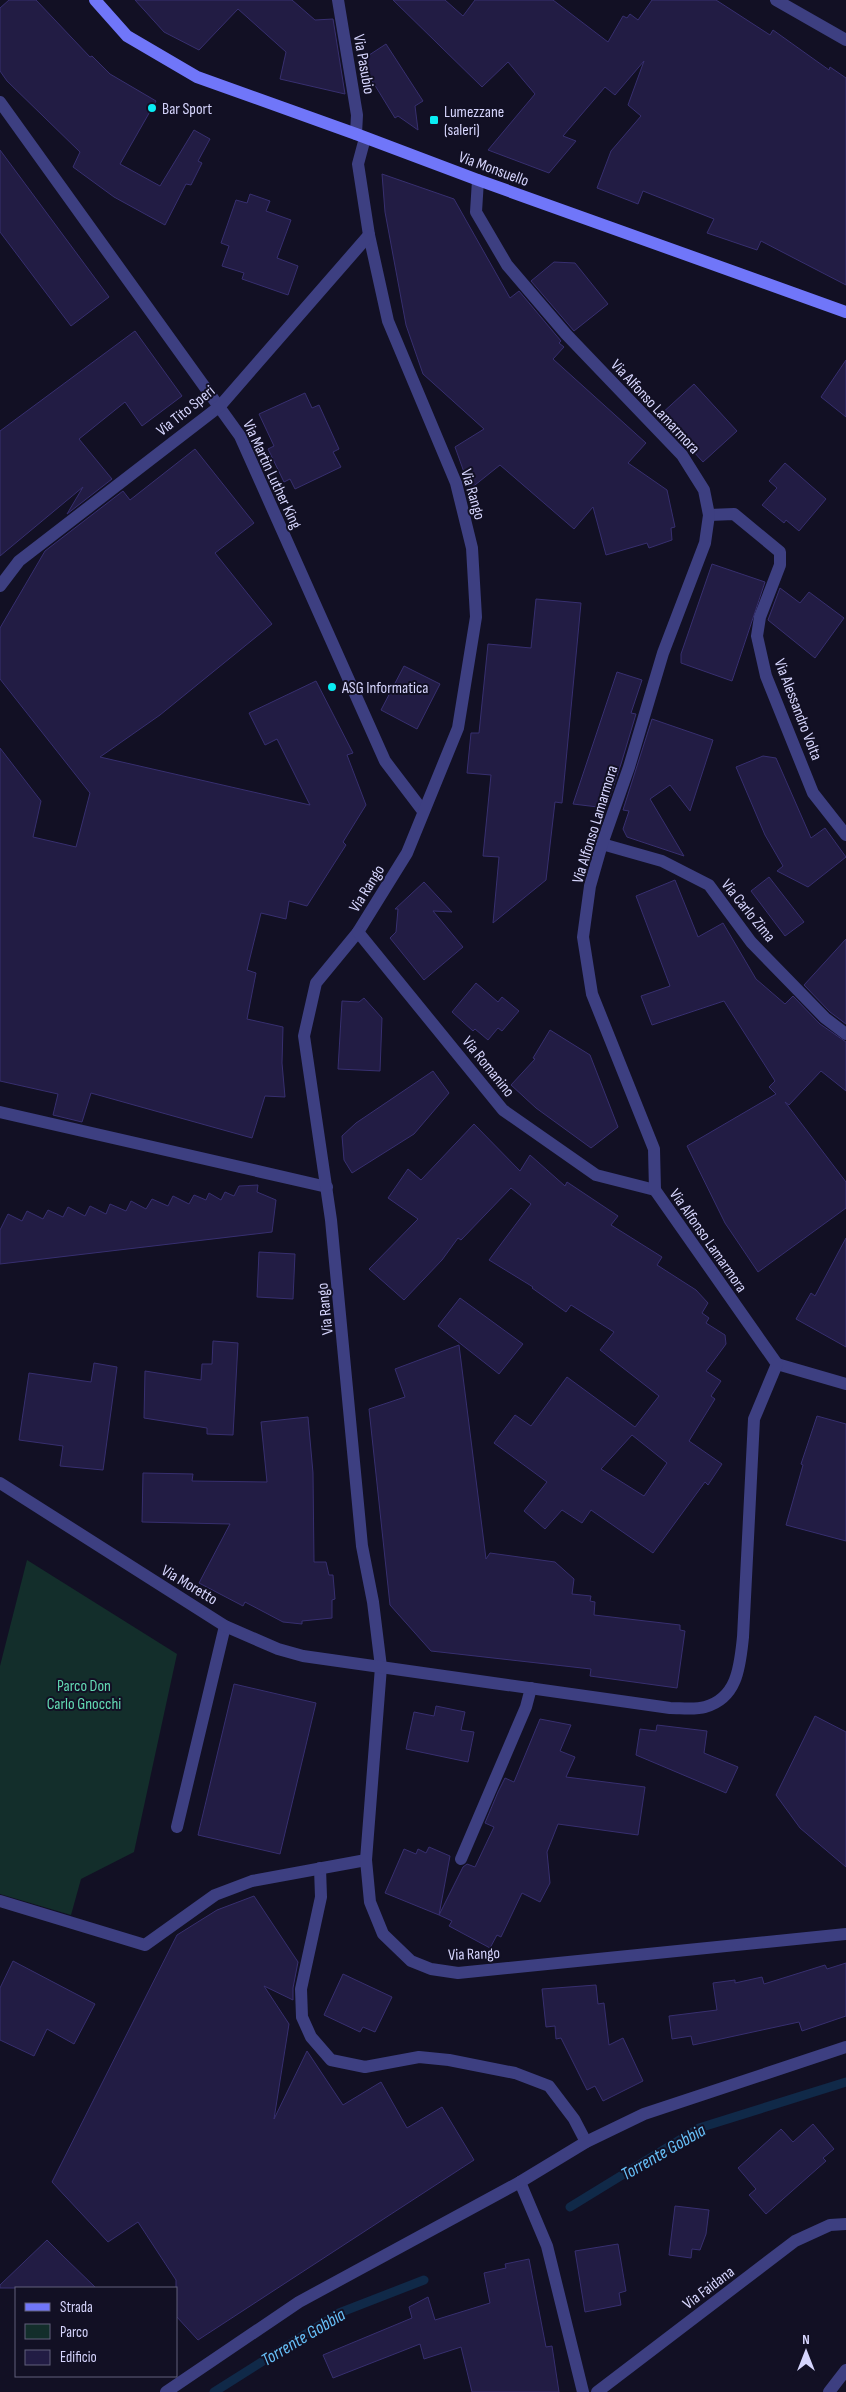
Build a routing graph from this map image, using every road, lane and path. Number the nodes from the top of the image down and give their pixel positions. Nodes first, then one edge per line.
1 (95, 0) edge
2 (338, 0) edge
3 (776, 0) edge
4 (846, 40) edge
5 (0, 102) edge
6 (361, 136) junction
7 (478, 180) junction
8 (369, 235) junction
9 (846, 312) edge
10 (220, 406) junction
11 (709, 514) junction
12 (0, 586) edge
13 (423, 811) junction
14 (846, 835) edge
15 (602, 844) junction
16 (358, 932) junction
17 (846, 1034) edge
18 (0, 1112) edge
19 (327, 1187) junction
20 (655, 1190) junction
21 (776, 1364) junction
22 (846, 1384) edge
23 (0, 1483) edge
24 (225, 1626) junction
25 (381, 1668) junction
26 (531, 1688) junction
27 (177, 1827) dead end
28 (461, 1859) dead end
29 (366, 1860) junction
30 (320, 1868) junction
31 (0, 1901) edge
32 (846, 1934) edge
33 (846, 2047) edge
34 (586, 2142) junction
35 (520, 2182) junction
36 (846, 2224) edge
37 (846, 2370) edge
38 (166, 2392) edge
39 (584, 2392) edge
40 (597, 2392) edge
41 (828, 2392) edge

1 - 6 main road, Via Monsuello
2 - 6 street, Via Pasubio
3 - 4 street
5 - 10 street, Via Martin Luther King
6 - 7 main road, Via Monsuello
6 - 8 street, Via Rango
7 - 9 main road, Via Monsuello
7 - 11 street, Via Alfonso Lamarmora
8 - 10 street, Via Tito Speri
8 - 13 street, Via Rango
10 - 12 street, Via Tito Speri
10 - 13 street, Via Martin Luther King
11 - 14 street, Via Alessandro Volta
11 - 15 street, Via Alfonso Lamarmora
13 - 16 street, Via Rango
15 - 17 street, Via Carlo Zima
15 - 20 street, Via Alfonso Lamarmora
16 - 19 street, Via Rango
16 - 20 street, Via Romanino
18 - 19 street
19 - 25 street, Via Rango
20 - 21 street, Via Alfonso Lamarmora
21 - 22 street
21 - 26 street
23 - 24 street, Via Moretto
24 - 25 street, Via Moretto
24 - 27 street
25 - 26 street
25 - 29 street, Via Rango
26 - 28 street
29 - 30 street
29 - 32 street, Via Rango
30 - 31 street
30 - 34 street
33 - 34 street
34 - 35 street
35 - 38 street
35 - 39 street
36 - 40 street, Via Faidana
37 - 41 street

